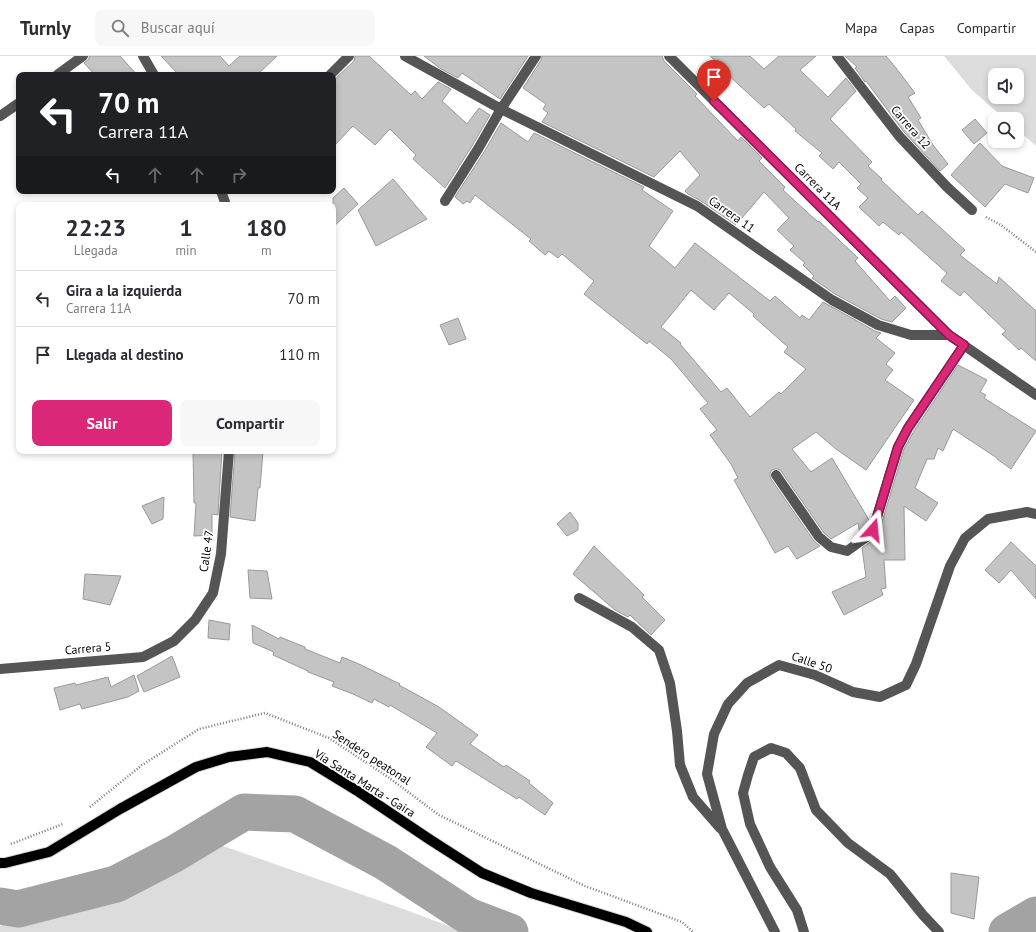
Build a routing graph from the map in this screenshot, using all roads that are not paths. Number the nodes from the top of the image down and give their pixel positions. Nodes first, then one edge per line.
1 (83, 56) edge
2 (143, 56) edge
3 (349, 56) edge
4 (405, 56) edge
5 (536, 56) edge
6 (669, 56) edge
7 (837, 56) edge
8 (61, 72) edge
9 (152, 72) edge
10 (333, 72) edge
11 (16, 105) edge
12 (501, 109) junction
13 (0, 116) edge
14 (445, 201) dead end
15 (972, 210) road end
16 (949, 335) junction
17 (964, 345) junction
18 (1036, 395) edge
19 (229, 454) edge
20 (776, 475) dead end
21 (1036, 514) edge
22 (579, 598) dead end
23 (174, 641) joint
24 (0, 669) edge
25 (722, 829) junction
26 (0, 863) edge
27 (647, 932) edge
28 (775, 932) edge
29 (804, 932) edge
30 (939, 932) edge

1 - 8 street
2 - 9 street
3 - 10 street
4 - 12 street, Carrera 11
5 - 12 street
6 - 16 street, Carrera 11A
7 - 15 street, Carrera 12
11 - 13 street
12 - 14 street
12 - 16 street, Carrera 11
16 - 17 street
17 - 18 street
17 - 20 street
19 - 23 street, Calle 47
21 - 25 street, Calle 50
22 - 25 street
23 - 24 street, Carrera 5
25 - 28 street, Calle 50
26 - 27 main road, Vía Santa Marta - Gaira
29 - 30 street

